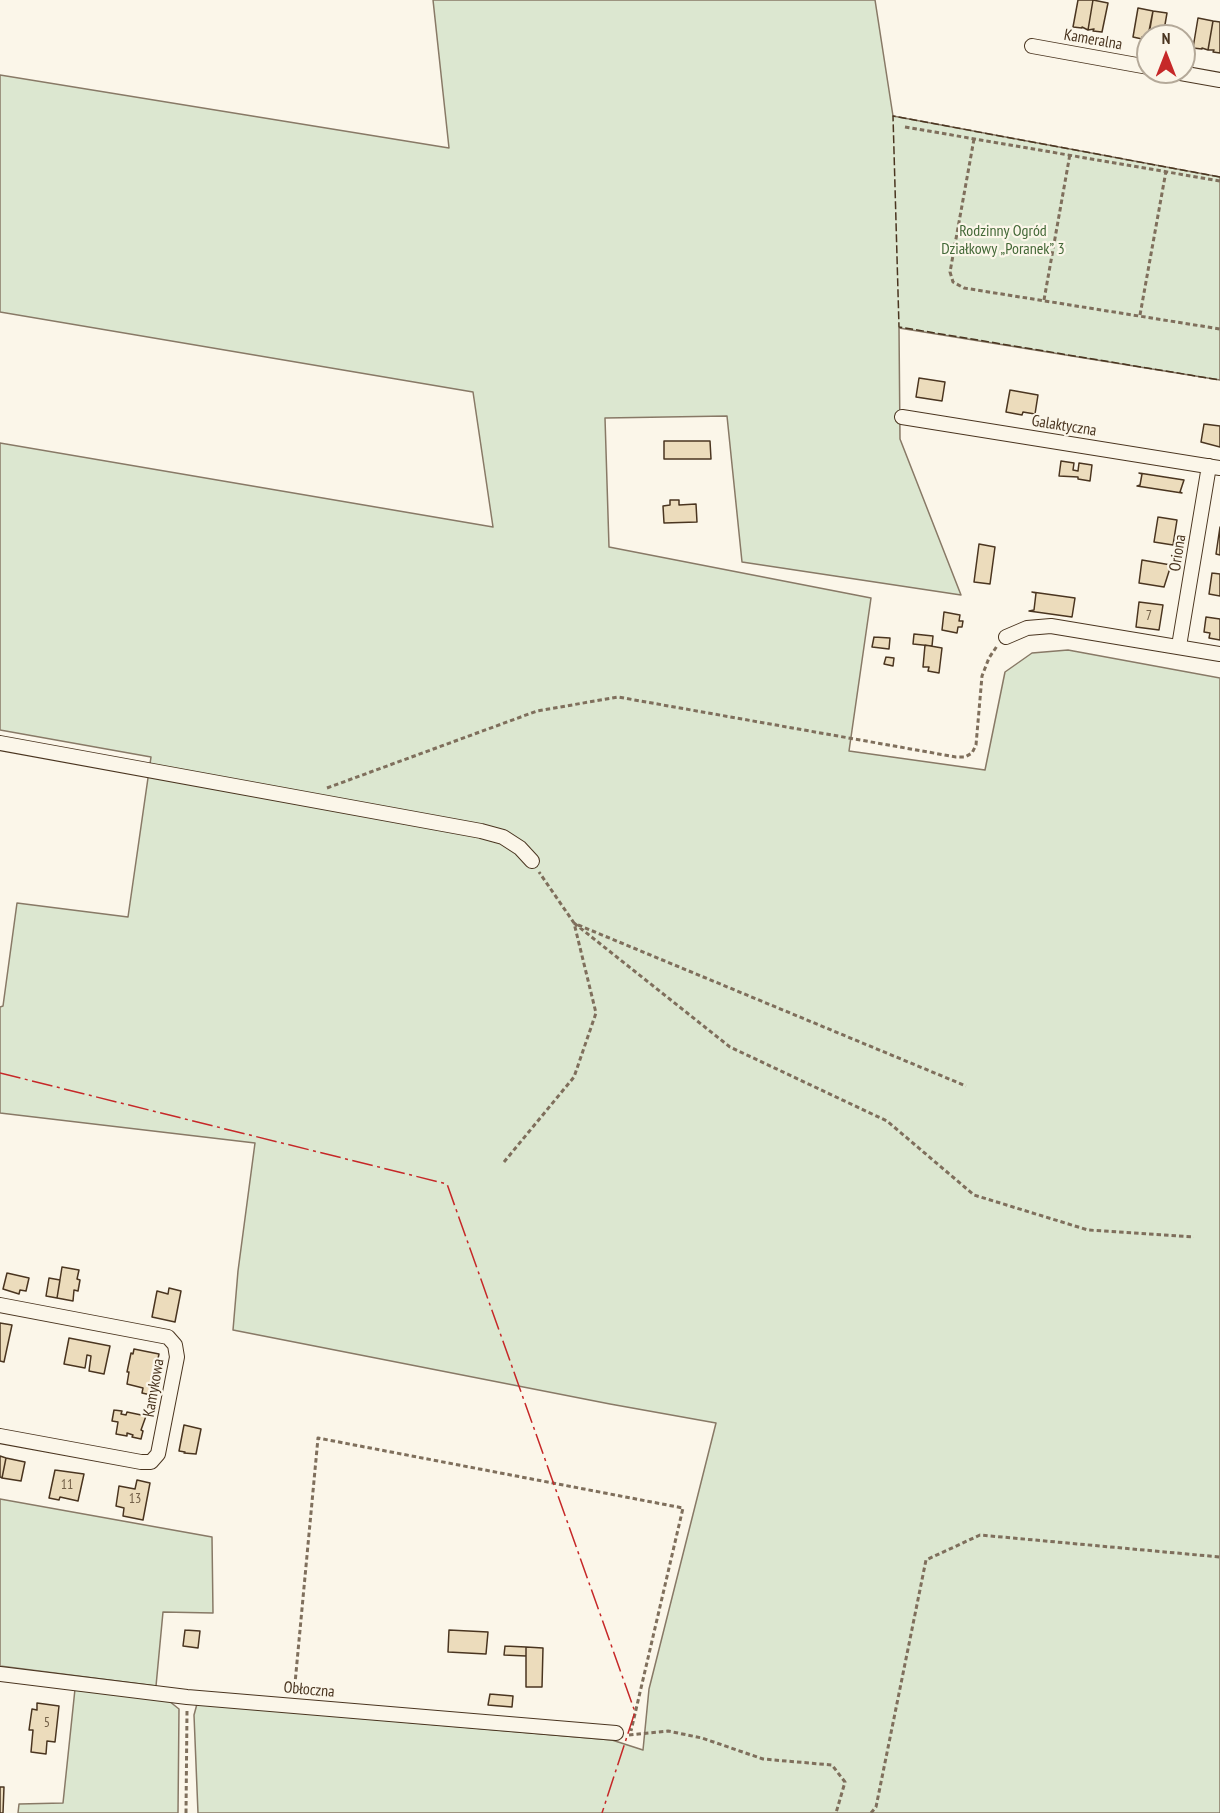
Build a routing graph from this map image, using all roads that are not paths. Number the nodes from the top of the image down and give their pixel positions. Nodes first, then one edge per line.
1 (1032, 46) dead end
2 (1136, 65) edge
3 (1196, 76) edge
4 (1220, 80) edge
5 (902, 417) dead end
6 (1215, 467) edge
7 (1001, 641) road end
8 (1179, 646) junction
9 (1220, 654) edge
10 (0, 743) edge
11 (532, 861) road end
12 (0, 1305) edge
13 (0, 1436) edge
14 (0, 1674) edge
15 (623, 1734) road end

1 - 2 street, Kameralna
3 - 4 street
5 - 6 street, Galaktyczna
6 - 8 street, Oriona
7 - 8 street
8 - 9 street
10 - 11 street
12 - 13 street, Kamykowa
14 - 15 street, Obłoczna

